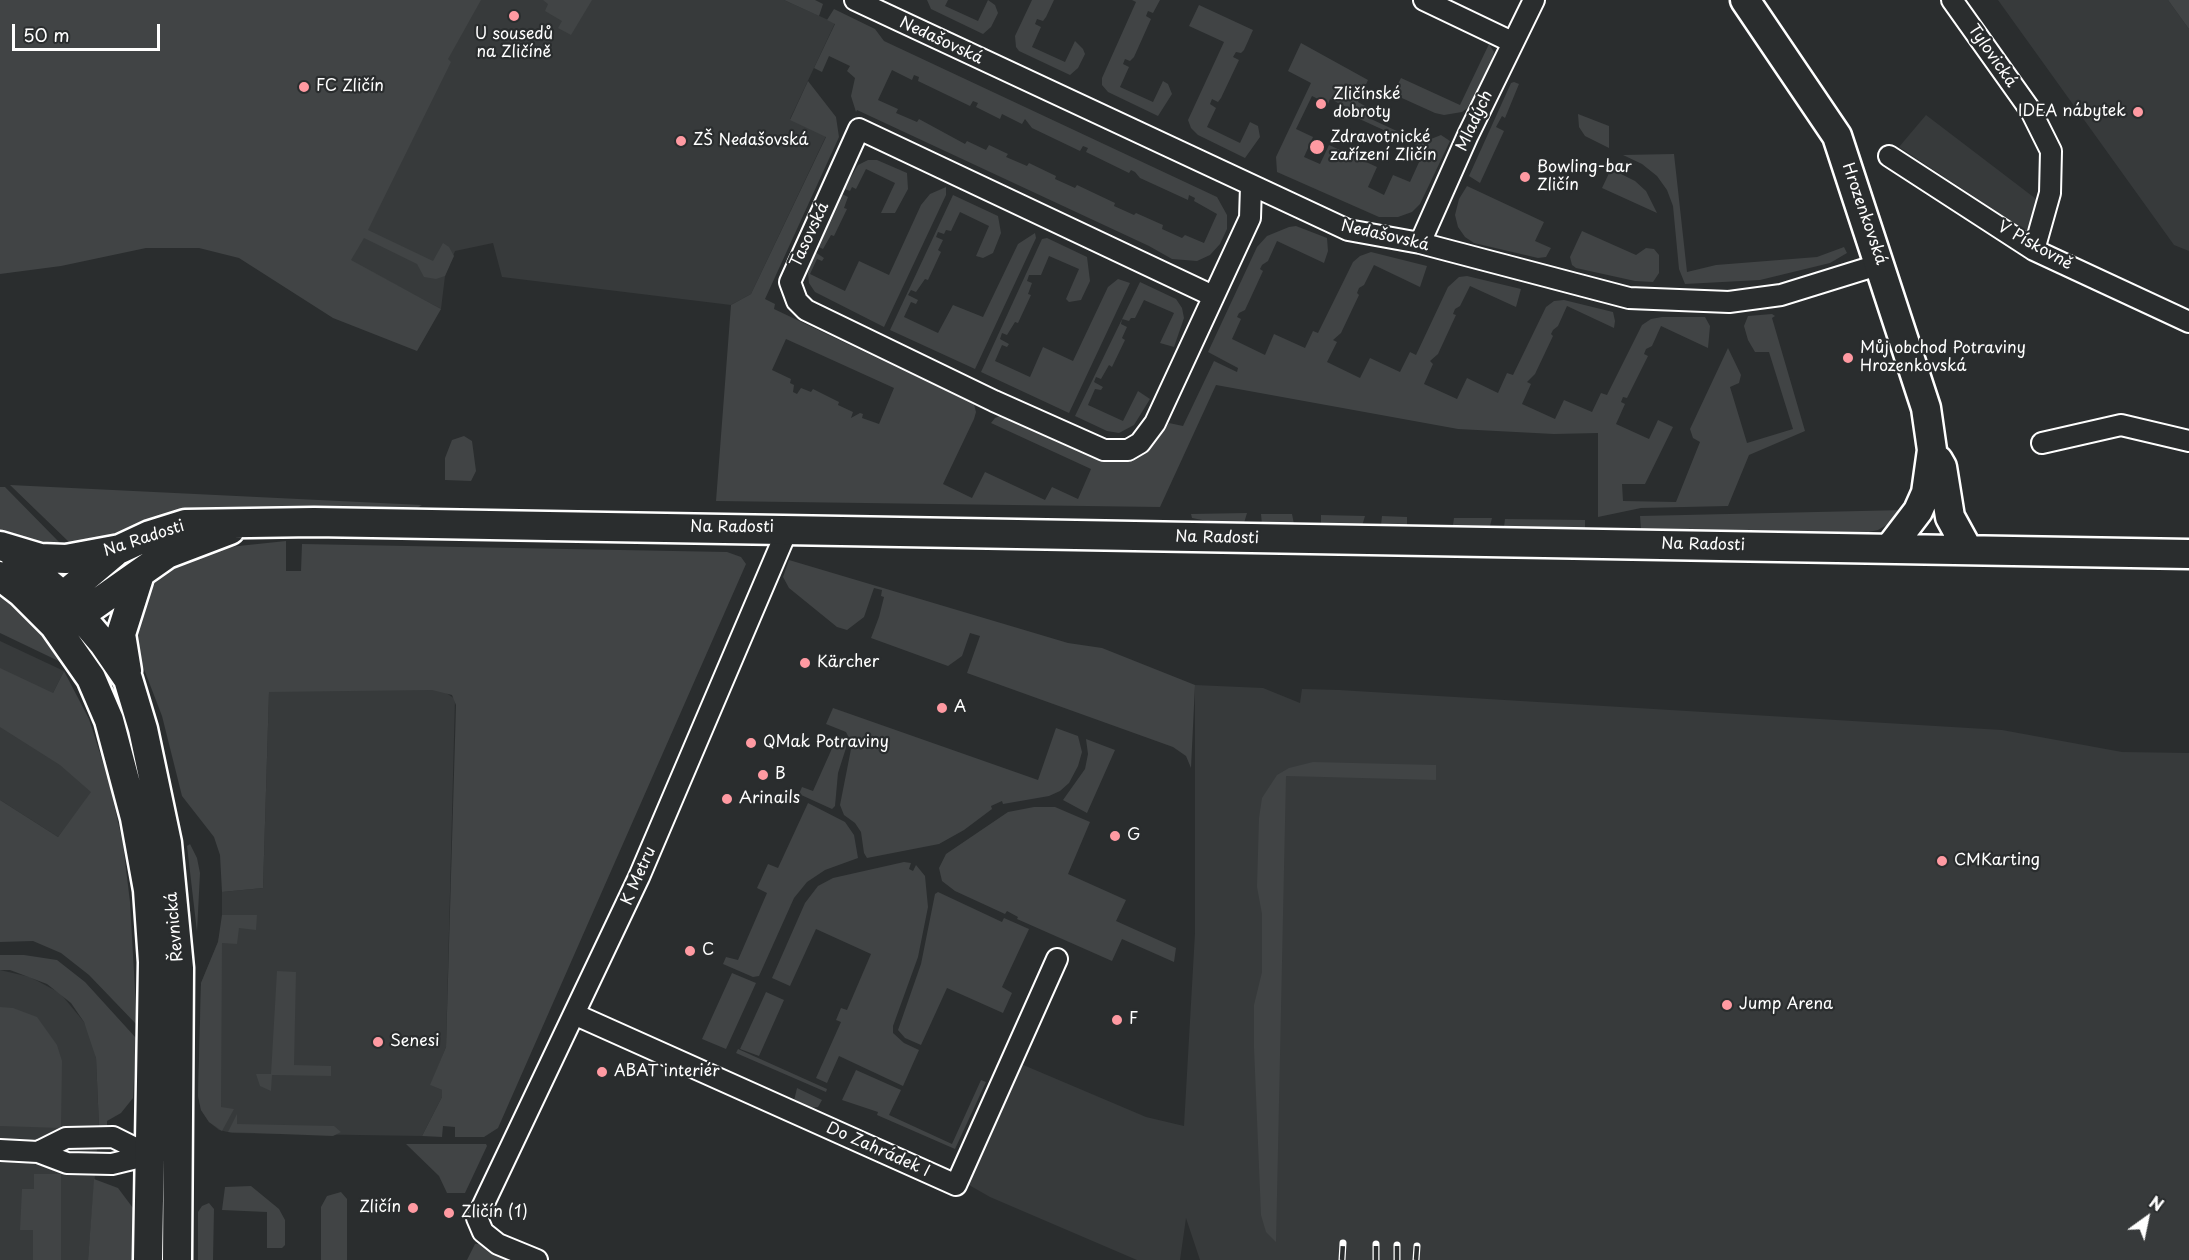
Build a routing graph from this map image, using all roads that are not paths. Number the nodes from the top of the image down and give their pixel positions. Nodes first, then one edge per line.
1 (855, 0) edge
2 (1424, 0) edge
3 (1534, 0) edge
4 (1745, 0) edge
5 (1952, 0) edge
6 (1512, 42) junction
7 (1889, 156) dead end
8 (1251, 186) junction
9 (1420, 243) junction
10 (2034, 250) junction
11 (1881, 264) junction
12 (1213, 296) junction
13 (2189, 322) edge
14 (2189, 441) edge
15 (2042, 443) dead end
16 (1935, 463) junction
17 (246, 524) junction
18 (789, 528) junction
19 (120, 549) junction
20 (1889, 549) junction
21 (1968, 550) junction
22 (2189, 554) edge
23 (3, 557) edge
24 (140, 574) junction
25 (72, 605) junction
26 (54, 625) junction
27 (128, 679) junction
28 (1057, 959) dead end
29 (574, 1014) junction
30 (0, 1149) edge
31 (38, 1152) junction
32 (149, 1155) junction
33 (148, 1260) edge
34 (177, 1260) edge
35 (537, 1260) edge

1 - 8 street, Nedašovská
2 - 6 street
3 - 6 street, Mladých
4 - 11 main road, Hrozenkovská
5 - 10 street, Tylovická
6 - 9 street, Mladých
7 - 10 street, V Pískovně
8 - 9 street, Nedašovská
8 - 12 street, Tasovská
9 - 11 street, Nedašovská
10 - 13 street, V Pískovně
11 - 16 main road, Hrozenkovská
12 - 12 street, Tasovská
14 - 15 street
16 - 20 main road, Hrozenkovská
16 - 21 main road, Hrozenkovská
17 - 18 main road, Na Radosti
17 - 19 main road, Na Radosti
17 - 24 main road, Na Radosti
18 - 20 main road, Na Radosti
18 - 29 street, K Metru
19 - 23 main road, Na Radosti
19 - 25 main road
20 - 21 main road, Na Radosti
21 - 22 main road, Na Radosti
23 - 25 main road
23 - 26 main road
24 - 25 main road, Na Radosti
24 - 27 main road
25 - 26 main road, Na Radosti
25 - 27 main road, Řevnická
26 - 32 main road, Řevnická
27 - 34 main road, Řevnická
28 - 29 street, Do Zahrádek I
29 - 35 street, K Metru
30 - 31 street
31 - 32 street
31 - 32 street
32 - 33 main road, Řevnická

